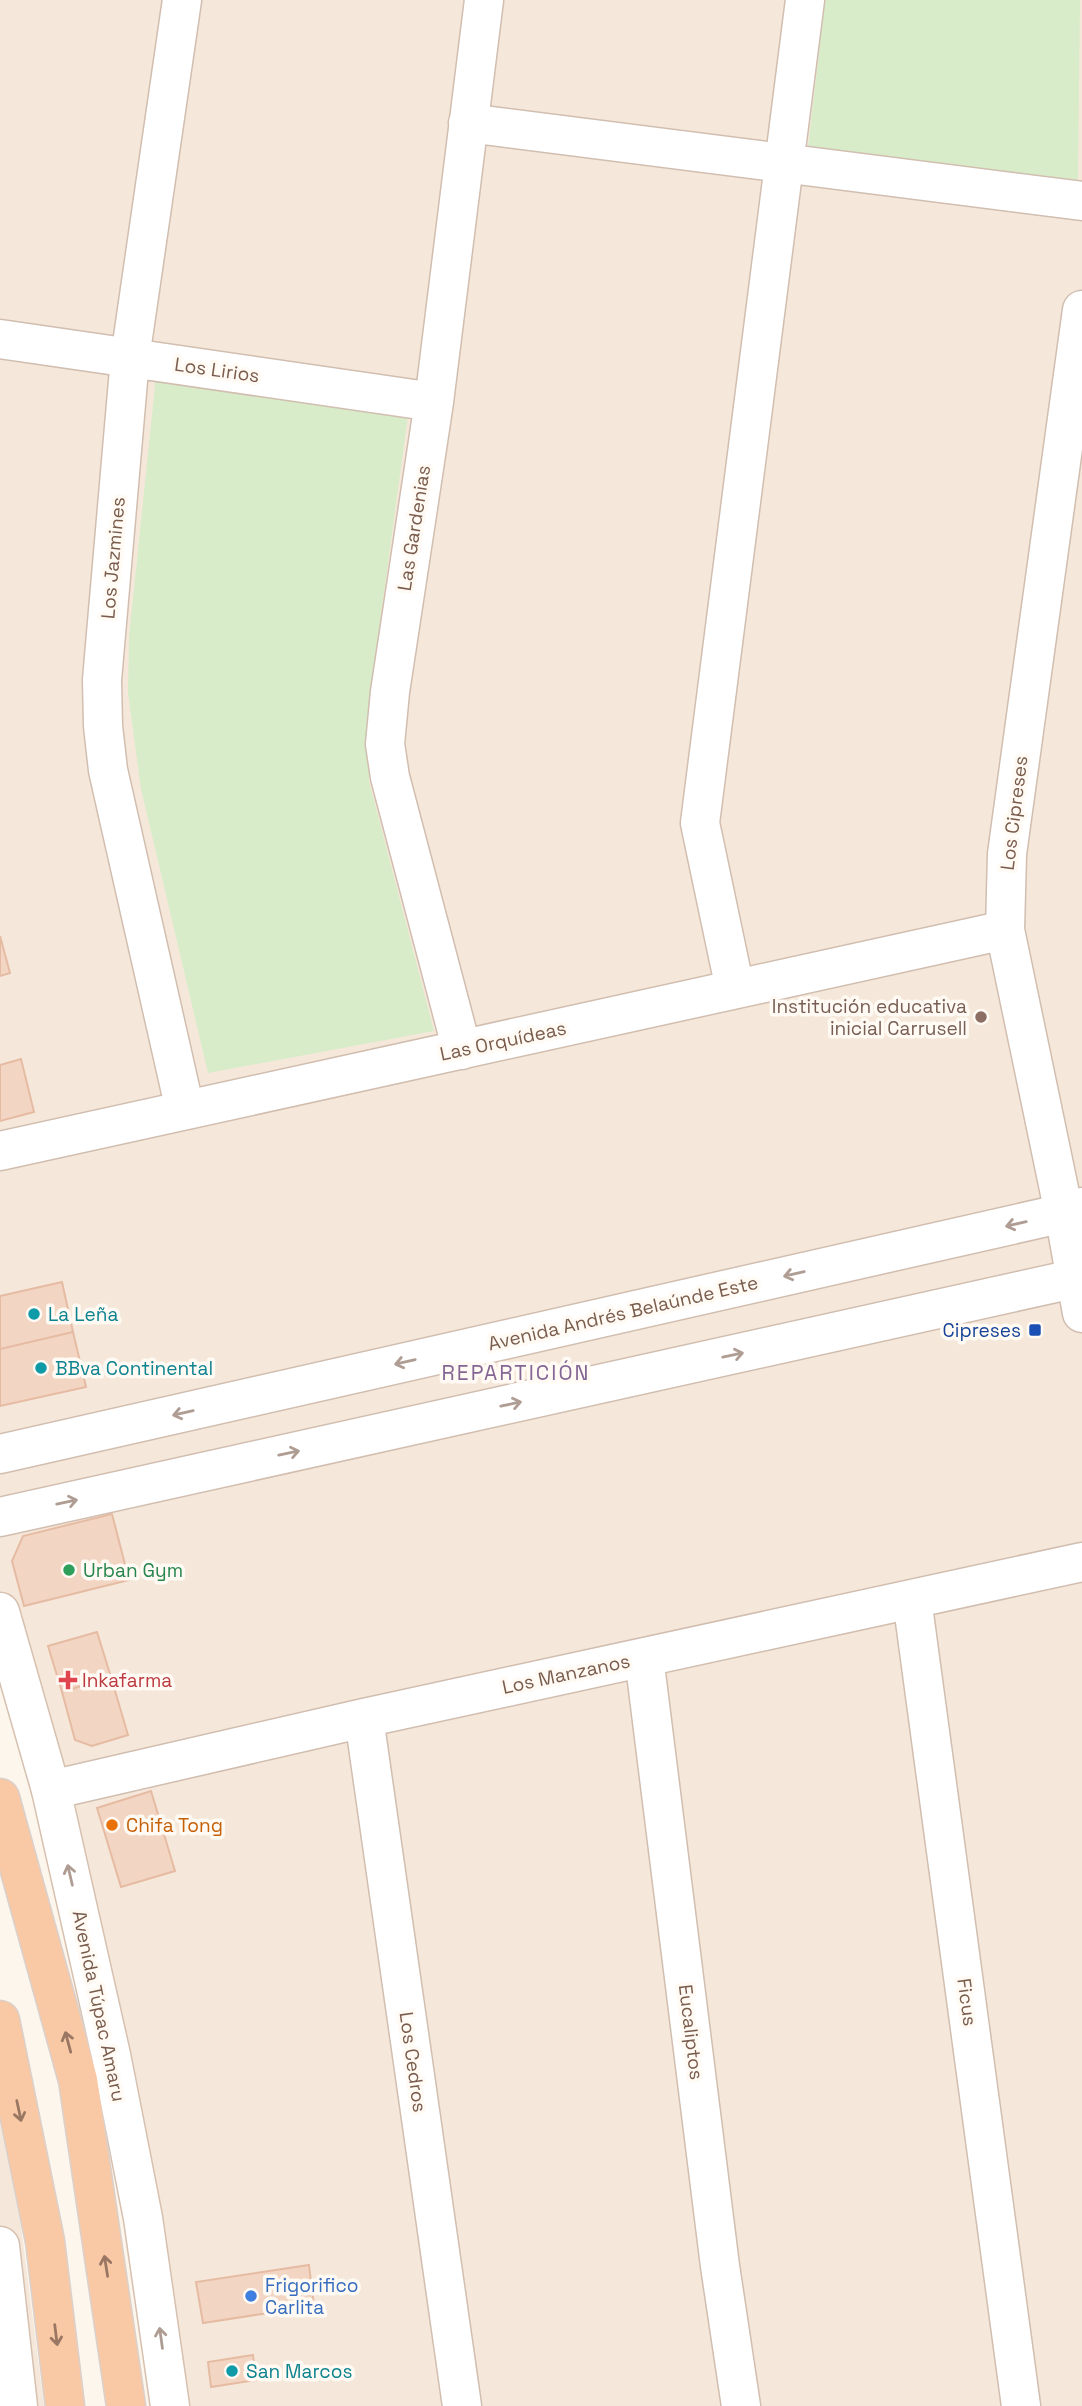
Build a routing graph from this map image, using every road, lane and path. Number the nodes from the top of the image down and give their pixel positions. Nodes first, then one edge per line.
1 (181, 0) edge
2 (484, 0) edge
3 (805, 0) edge
4 (468, 123) junction
5 (785, 163) junction
6 (1082, 201) edge
7 (1082, 310) edge
8 (0, 339) edge
9 (130, 358) junction
10 (433, 402) junction
11 (1005, 930) junction
12 (735, 989) junction
13 (462, 1050) junction
14 (185, 1110) junction
15 (0, 1151) edge
16 (1073, 1210) edge
17 (1080, 1290) edge
18 (0, 1454) edge
19 (0, 1517) edge
20 (1082, 1562) edge
21 (912, 1599) junction
22 (0, 1612) edge
23 (645, 1657) junction
24 (364, 1718) junction
25 (51, 1790) junction
26 (0, 1798) edge
27 (0, 2020) edge
28 (0, 2246) edge
29 (18, 2406) edge
30 (65, 2406) edge
31 (126, 2406) edge
32 (170, 2406) edge
33 (462, 2406) edge
34 (741, 2406) edge
35 (1021, 2406) edge

1 - 9 street, Los Jazmines
2 - 4 street, Las Gardenias
3 - 5 street
4 - 5 street
4 - 10 street, Las Gardenias
5 - 6 street
5 - 12 street
7 - 11 street, Los Cipreses
8 - 9 street, Los Lirios
9 - 10 street, Los Lirios
9 - 14 street, Los Jazmines
10 - 13 street, Las Gardenias
11 - 12 street, Las Orquídeas
11 - 16 street, Los Cipreses
12 - 13 street, Las Orquídeas
13 - 14 street, Las Orquídeas
14 - 15 street, Las Orquídeas
16 - 17 street, Los Cipreses
16 -> 18 street, Avenida Andrés Belaúnde Este
19 -> 17 street
20 - 21 street, Los Manzanos
21 - 23 street, Los Manzanos
21 - 35 street, Ficus
22 - 25 street, Avenida Túpac Amaru
23 - 24 street, Los Manzanos
23 - 34 street, Eucaliptos
24 - 25 street, Los Manzanos
24 - 33 street, Los Cedros
32 -> 25 street, Avenida Túpac Amaru
31 -> 26 highway, Avenida Túpac Amaru
27 -> 30 highway
28 - 29 street

